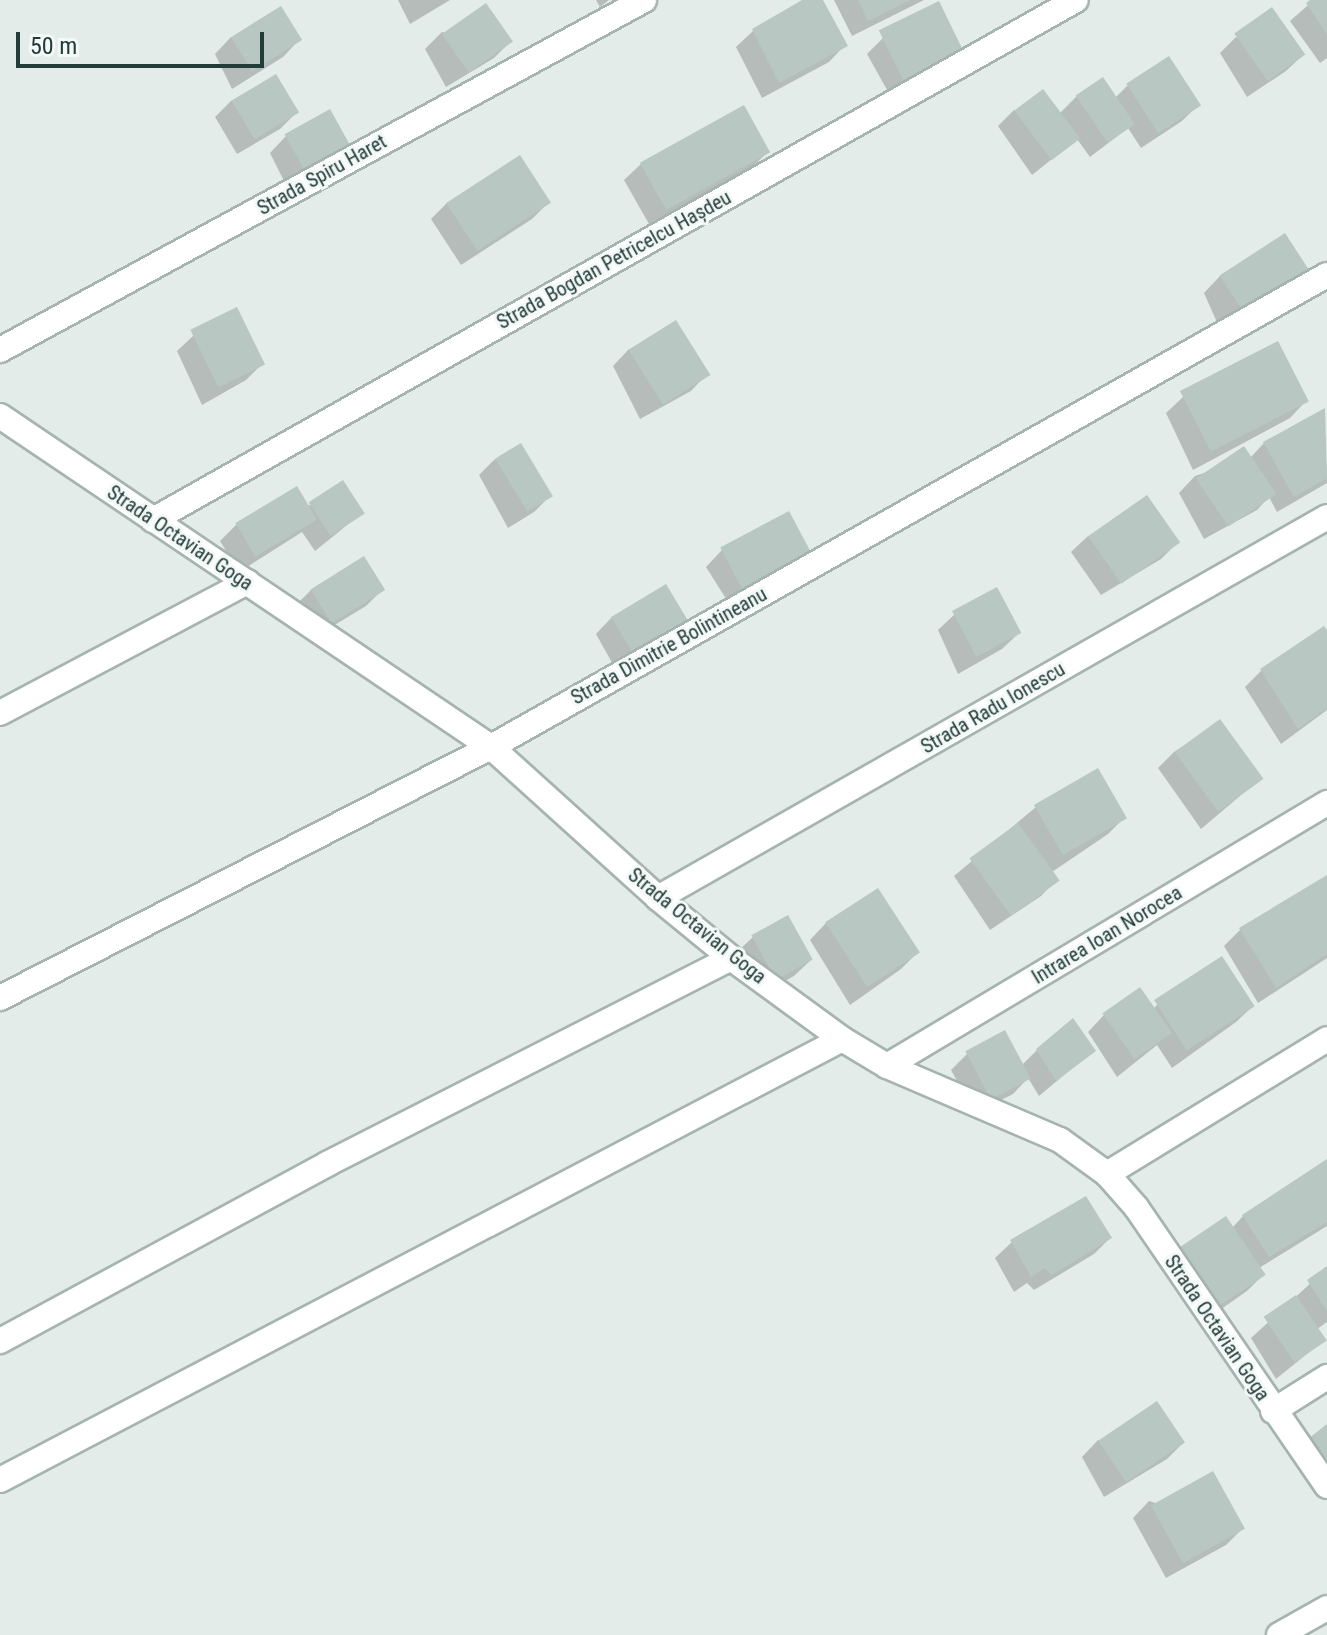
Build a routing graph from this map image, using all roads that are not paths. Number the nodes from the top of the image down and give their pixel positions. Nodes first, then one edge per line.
1 (644, 0) edge
2 (1076, 0) edge
3 (1327, 275) edge
4 (0, 350) edge
5 (0, 416) edge
6 (1327, 517) edge
7 (153, 520) junction
8 (247, 582) junction
9 (0, 713) edge
10 (491, 747) junction
11 (1327, 803) edge
12 (658, 898) junction
13 (731, 958) junction
14 (0, 998) edge
15 (842, 1039) junction
16 (1327, 1039) edge
17 (887, 1066) junction
18 (1107, 1174) junction
19 (0, 1341) edge
20 (1327, 1377) edge
21 (1273, 1411) junction
22 (0, 1480) edge
23 (1327, 1486) edge
24 (1327, 1608) edge
25 (1279, 1635) edge

1 - 4 street, Strada Spiru Haret
2 - 7 street, Strada Bogdan Petricelcu Hașdeu
3 - 10 street, Strada Dimitrie Bolintineanu
5 - 7 street, Strada Octavian Goga
6 - 12 street, Strada Radu Ionescu
7 - 8 street, Strada Octavian Goga
8 - 9 street
8 - 10 street, Strada Octavian Goga
10 - 12 street, Strada Octavian Goga
10 - 14 street, Strada Dimitrie Bolintineanu
11 - 17 street, Intrarea Ioan Norocea
12 - 13 street, Strada Octavian Goga
13 - 15 street, Strada Octavian Goga
13 - 19 street
15 - 17 street, Strada Octavian Goga
15 - 22 street
16 - 18 street
17 - 18 street, Strada Octavian Goga
18 - 21 street, Strada Octavian Goga
20 - 21 street
21 - 23 street, Strada Octavian Goga
24 - 25 street

